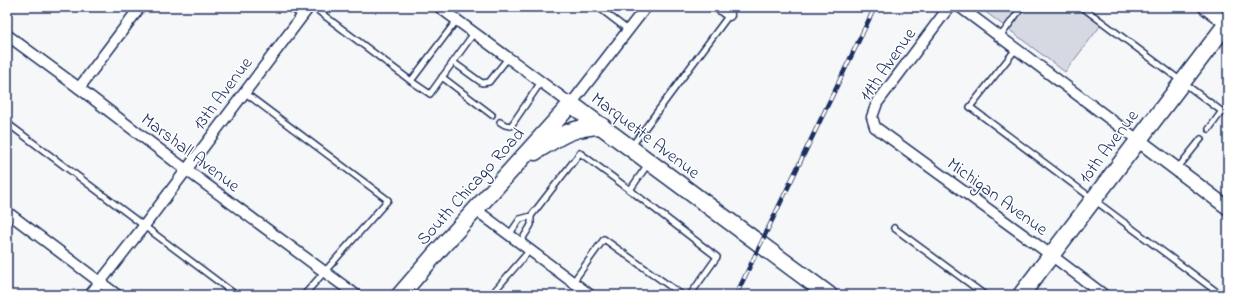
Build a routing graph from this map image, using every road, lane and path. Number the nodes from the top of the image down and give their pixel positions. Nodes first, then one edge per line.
1 (140, 7) edge
2 (290, 7) edge
3 (309, 7) edge
4 (313, 7) edge
5 (439, 7) edge
6 (598, 7) edge
7 (646, 7) edge
8 (718, 7) edge
9 (949, 7) edge
10 (960, 7) edge
11 (1022, 7) edge
12 (1082, 7) edge
13 (1205, 7) edge
14 (729, 15) joint
15 (302, 16) junction
16 (457, 20) junction
17 (1228, 23) edge
18 (628, 30) junction
19 (474, 34) junction
20 (7, 35) edge
21 (1000, 37) junction
22 (1016, 49) junction
23 (508, 58) junction
24 (453, 62) junction
25 (442, 77) junction
26 (1182, 81) junction
27 (411, 82) junction
28 (541, 82) junction
29 (79, 88) junction
30 (244, 92) junction
31 (571, 104) junction
32 (1222, 112) junction
33 (492, 115) dead end
34 (1228, 116) edge
35 (500, 122) dead end
36 (7, 123) edge
37 (873, 123) joint
38 (602, 126) junction
39 (1209, 128) dead end
40 (1201, 139) dead end
41 (1138, 140) junction
42 (631, 148) junction
43 (650, 162) junction
44 (516, 165) junction
45 (1177, 169) junction
46 (186, 170) junction
47 (630, 190) junction
48 (1093, 199) junction
49 (1228, 208) edge
50 (476, 210) junction
51 (7, 212) edge
52 (531, 216) junction
53 (144, 226) junction
54 (894, 228) dead end
55 (509, 235) junction
56 (520, 243) junction
57 (530, 250) junction
58 (1051, 255) junction
59 (324, 272) junction
60 (100, 282) junction
61 (573, 282) junction
62 (90, 295) edge
63 (117, 295) edge
64 (236, 295) edge
65 (304, 295) edge
66 (356, 295) edge
67 (400, 295) edge
68 (491, 295) edge
69 (590, 295) edge
70 (682, 295) edge
71 (690, 295) edge
72 (829, 295) edge
73 (985, 295) edge
74 (1021, 295) edge
75 (1104, 295) edge
76 (1221, 295) edge

1 - 29 street
2 - 15 lane
3 - 15 street, 13th Avenue
4 - 27 lane
5 - 16 street, Marquette Avenue
6 - 18 lane
7 - 18 street
8 - 14 street
9 - 37 street, 11th Avenue
10 - 21 street
11 - 21 lane
12 - 26 lane
13 - 17 street
14 - 42 lane
15 - 30 street, 13th Avenue
16 - 19 street, Marquette Avenue
16 - 27 lane
17 - 26 main road, 10th Avenue
18 - 31 street
19 - 23 street, Marquette Avenue
19 - 24 lane
20 - 29 street, Marshall Avenue
21 - 22 street
22 - 41 street
22 - 48 lane
23 - 24 lane
23 - 28 street, Marquette Avenue
24 - 25 lane
25 - 27 lane
25 - 33 lane
26 - 32 lane
26 - 41 main road, 10th Avenue
28 - 31 street, Marquette Avenue
28 - 35 lane
29 - 46 street, Marshall Avenue
30 - 46 street, 13th Avenue
30 - 59 lane
31 - 38 main road, Marquette Avenue
31 - 44 main road, South Chicago Road
32 - 34 lane
32 - 39 lane
36 - 53 lane
37 - 58 street, Michigan Avenue
38 - 42 main road, Marquette Avenue
38 - 44 main road
40 - 45 lane
41 - 45 street
41 - 48 main road, 10th Avenue
42 - 43 main road, Marquette Avenue
43 - 47 lane
43 - 72 main road, Marquette Avenue
44 - 50 main road, South Chicago Road
45 - 49 street
46 - 53 street, 13th Avenue
46 - 59 street, Marshall Avenue
47 - 52 lane
47 - 71 lane
48 - 58 main road, 10th Avenue
48 - 76 lane
50 - 55 street
50 - 67 main road, South Chicago Road
51 - 60 street
52 - 55 lane
52 - 56 lane
53 - 60 street, 13th Avenue
53 - 64 lane
54 - 73 lane
55 - 56 street
56 - 57 street
57 - 61 street
57 - 68 lane
58 - 74 main road, 10th Avenue
58 - 75 street, Michigan Avenue
59 - 65 lane
59 - 66 street, Marshall Avenue
60 - 62 street, 13th Avenue
60 - 63 street
61 - 69 street
61 - 70 lane

